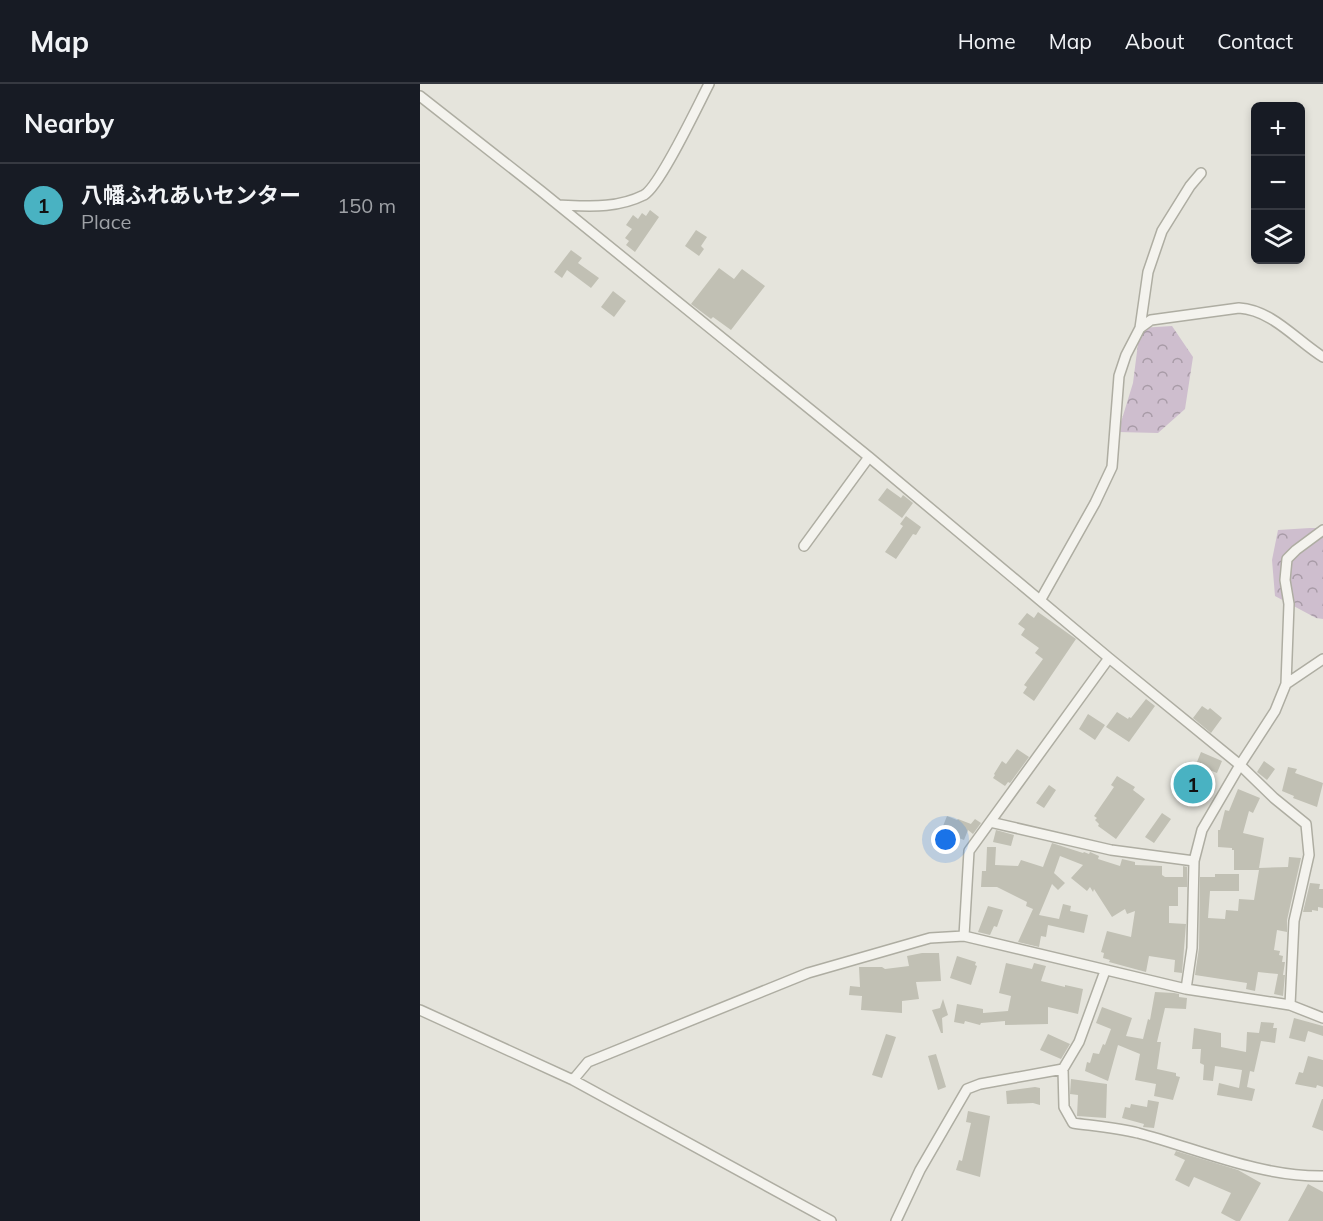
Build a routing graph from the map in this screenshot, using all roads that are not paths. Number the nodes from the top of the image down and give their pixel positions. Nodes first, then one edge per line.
1 (709, 84) edge
2 (420, 96) edge
3 (1202, 173) dead end
4 (558, 205) junction
5 (1140, 328) junction
6 (1323, 357) edge
7 (869, 457) junction
8 (1323, 530) edge
9 (804, 546) dead end
10 (1041, 599) junction
11 (1109, 658) junction
12 (1323, 659) edge
13 (1286, 684) junction
14 (1240, 765) junction
15 (990, 822) junction
16 (1194, 861) junction
17 (964, 936) junction
18 (1105, 971) junction
19 (1186, 989) junction
20 (1290, 1005) junction
21 (420, 1010) edge
22 (1323, 1018) edge
23 (1063, 1069) junction
24 (573, 1080) junction
25 (1323, 1176) edge
26 (831, 1221) edge
27 (896, 1221) edge

1 - 4 street
2 - 4 street
3 - 5 street
4 - 7 street
5 - 6 street
5 - 10 street
7 - 9 street
7 - 10 street
8 - 13 street
10 - 11 street
11 - 14 street
11 - 15 street
12 - 13 street
13 - 14 street
14 - 16 street
14 - 20 street
15 - 16 street
15 - 17 street
16 - 19 street
17 - 18 street
17 - 24 street
18 - 19 street
18 - 23 street
19 - 20 street
20 - 22 street
21 - 24 street
23 - 25 street
23 - 27 street
24 - 26 street

